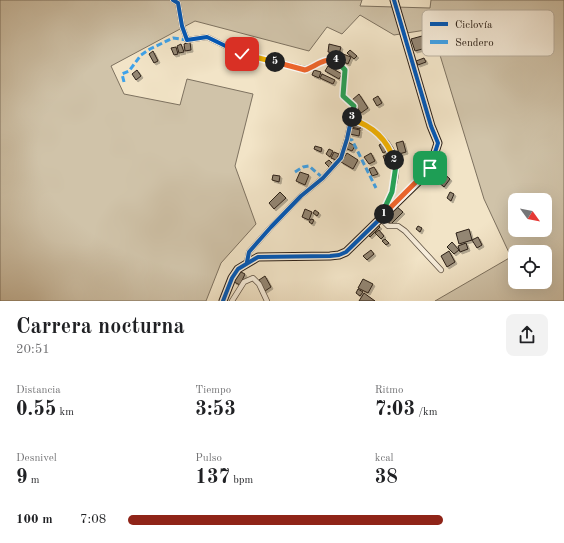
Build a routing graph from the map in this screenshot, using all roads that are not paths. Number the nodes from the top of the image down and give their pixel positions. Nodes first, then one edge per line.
1 (173, 0) edge
2 (394, 0) edge
3 (351, 119) junction
4 (380, 218) junction
5 (247, 262) junction
6 (441, 270) dead end
7 (223, 301) edge
8 (232, 301) edge
9 (267, 301) edge

1 - 3 street
2 - 4 street
3 - 4 street
3 - 5 street
4 - 5 street
4 - 6 street
5 - 7 street
8 - 9 street

